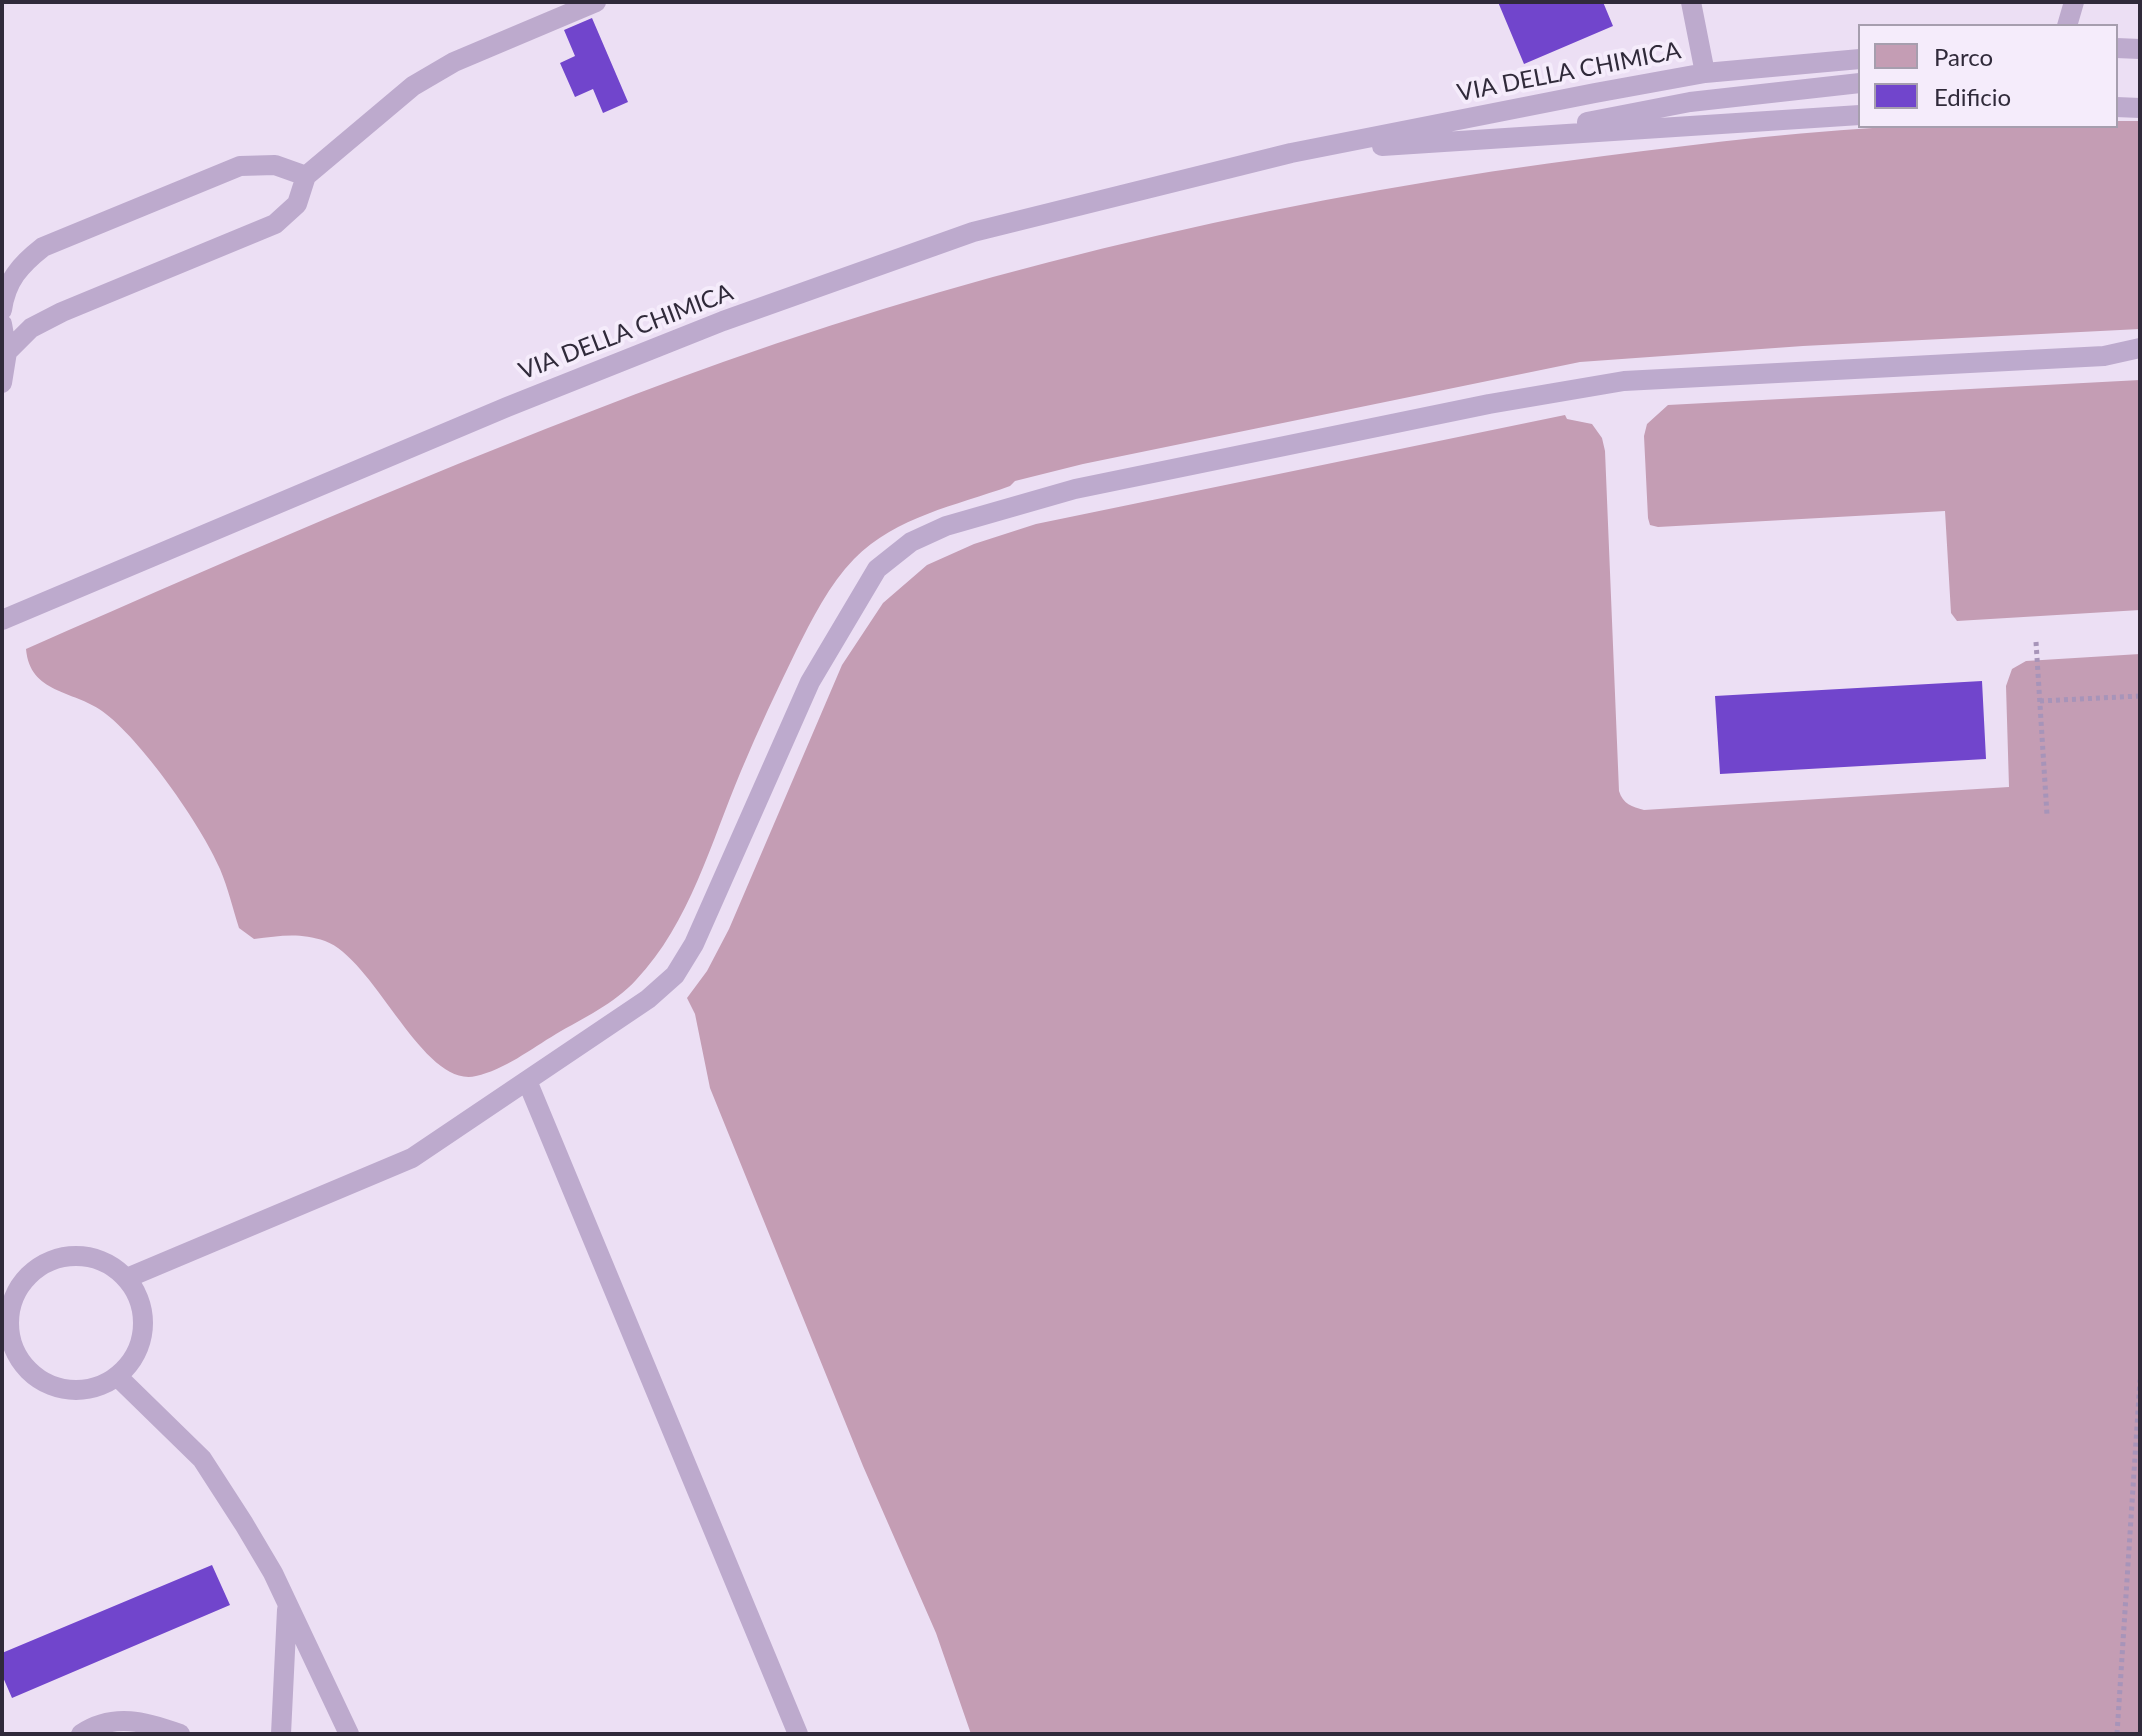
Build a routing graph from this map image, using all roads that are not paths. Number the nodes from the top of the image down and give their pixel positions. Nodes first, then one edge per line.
1 (596, 2) edge
2 (1691, 2) edge
3 (2074, 2) edge
4 (2068, 24) edge
5 (2118, 48) edge
6 (2140, 49) edge
7 (1858, 59) edge
8 (1705, 73) junction
9 (1858, 83) edge
10 (2118, 107) edge
11 (2140, 108) edge
12 (1858, 115) edge
13 (1512, 136) junction
14 (1291, 153) junction
15 (306, 176) junction
16 (2, 310) edge
17 (2, 324) edge
18 (2140, 348) edge
19 (4, 349) edge
20 (2104, 356) junction
21 (2140, 360) edge
22 (2, 383) edge
23 (2, 620) edge
24 (528, 1083) junction
25 (127, 1278) junction
26 (118, 1377) junction
27 (287, 1606) junction
28 (81, 1734) edge
29 (180, 1734) edge
30 (281, 1734) edge
31 (349, 1734) edge
32 (798, 1734) edge

1 - 15 lane
2 - 8 lane
3 - 4 lane
5 - 6 lane
7 - 8 lane, VIA DELLA CHIMICA
8 - 14 lane, VIA DELLA CHIMICA
9 - 13 lane
10 - 11 lane
12 - 13 lane, VIA DELLA CHIMICA
13 - 14 lane, VIA DELLA CHIMICA
14 - 23 lane, VIA DELLA CHIMICA
15 - 16 lane
15 - 19 lane
17 - 19 lane
18 - 20 lane
19 - 22 lane
20 - 21 lane
20 - 24 lane
24 - 25 lane
24 - 32 lane
25 - 26 lane
25 - 26 lane
26 - 27 lane
27 - 30 lane
27 - 31 lane
28 - 29 lane

